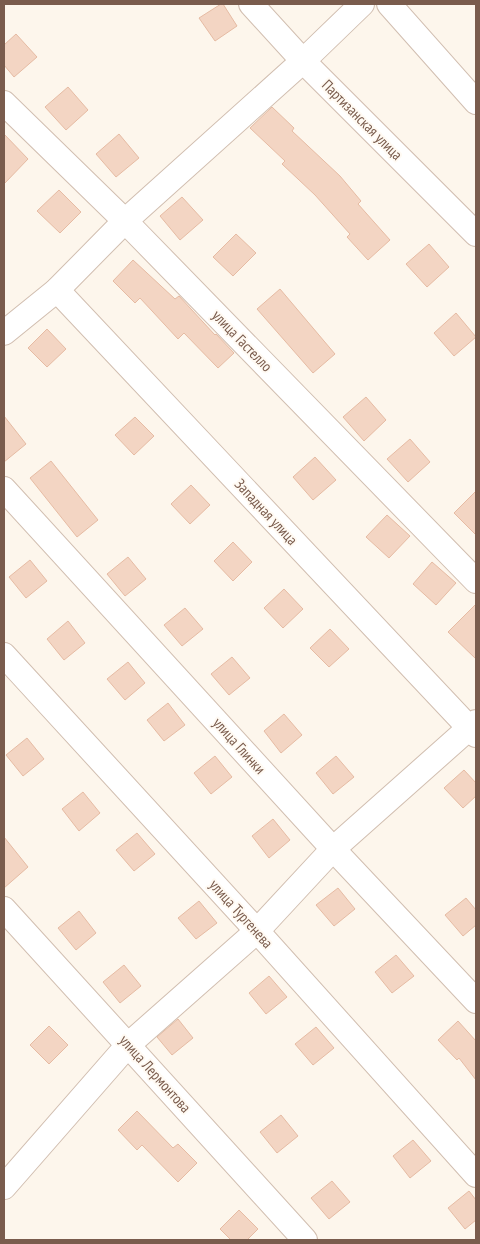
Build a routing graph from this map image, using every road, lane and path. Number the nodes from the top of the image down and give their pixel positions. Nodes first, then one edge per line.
1 (251, 4) edge
2 (362, 4) edge
3 (389, 4) edge
4 (303, 61) junction
5 (476, 102) edge
6 (4, 103) edge
7 (125, 221) junction
8 (476, 234) edge
9 (57, 290) junction
10 (4, 333) edge
11 (4, 489) edge
12 (476, 582) edge
13 (4, 655) edge
14 (474, 728) edge
15 (333, 849) junction
16 (4, 909) edge
17 (257, 931) junction
18 (476, 1001) edge
19 (128, 1045) junction
20 (476, 1175) edge
21 (4, 1187) edge
22 (305, 1240) edge

1 - 4 street, Партизанская улица
2 - 4 street
3 - 5 street
4 - 7 street
4 - 8 street, Партизанская улица
6 - 7 street, улица Гастелло
7 - 9 street
7 - 12 street, улица Гастелло
9 - 10 street
9 - 14 street, Западная улица
11 - 15 street, улица Глинки
13 - 17 street, улица Тургенева
14 - 15 street
15 - 17 street
15 - 18 street, улица Глинки
16 - 19 street, улица Лермонтова
17 - 19 street
17 - 20 street, улица Тургенева
19 - 21 street
19 - 22 street, улица Лермонтова

